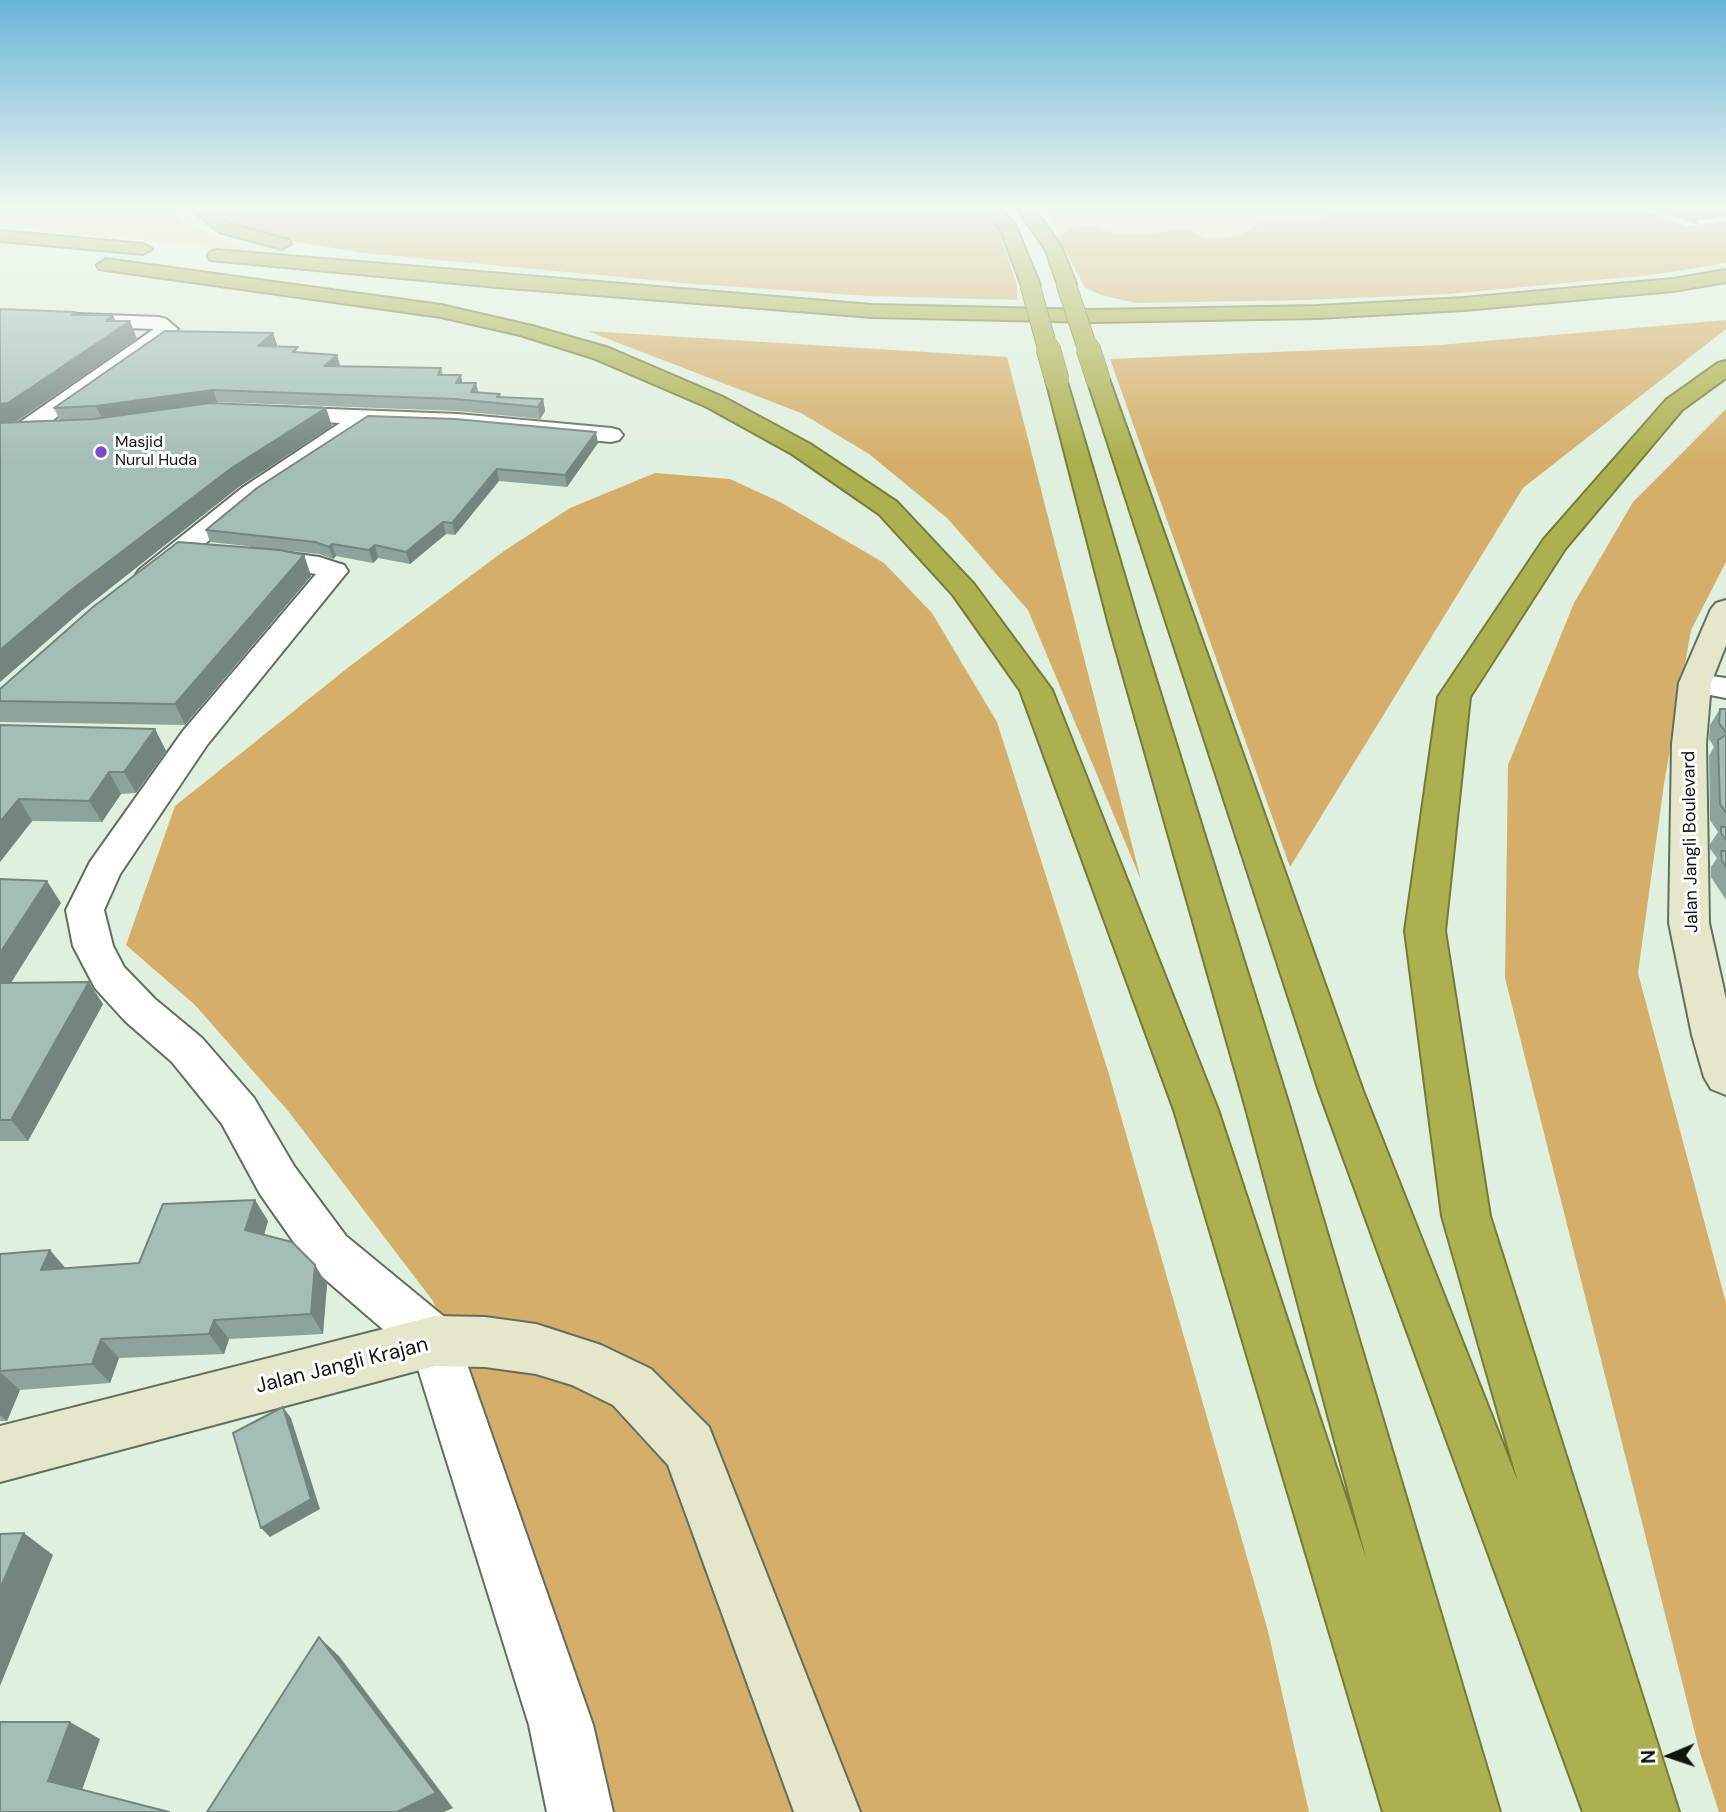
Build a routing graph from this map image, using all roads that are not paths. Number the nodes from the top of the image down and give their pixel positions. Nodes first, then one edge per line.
1 (304, 293) edge
2 (390, 293) edge
3 (642, 293) edge
4 (1035, 293) edge
5 (1068, 293) edge
6 (1590, 293) edge
7 (489, 302) dead end
8 (0, 317) edge
9 (855, 330) dead end
10 (910, 332) dead end
11 (1019, 336) dead end
12 (1085, 365) junction
13 (1726, 368) edge
14 (255, 413) edge
15 (366, 417) junction
16 (62, 430) edge
17 (11, 432) edge
18 (611, 435) dead end
19 (0, 447) edge
20 (182, 550) junction
21 (132, 589) edge
22 (1726, 609) edge
23 (1716, 688) edge
24 (1726, 1077) edge
25 (435, 1341) junction
26 (0, 1454) edge
27 (580, 1812) edge
28 (827, 1812) edge
29 (1416, 1812) edge
30 (1467, 1812) edge
31 (1616, 1812) edge
32 (1646, 1812) edge

1 - 29 highway
2 - 7 highway
3 - 6 highway
4 - 12 highway, bridge
5 - 12 highway, bridge
8 - 17 street
9 - 10 highway
11 - 12 highway
12 - 30 highway
12 - 31 highway
13 - 32 highway
14 - 15 street
15 - 18 street
15 - 20 street
16 - 17 street
17 - 19 street
20 - 21 street
20 - 25 street
22 - 23 street, Jalan Jangli Boulevard
23 - 24 street, Jalan Jangli Boulevard
25 - 26 street, Jalan Jangli Krajan
25 - 27 street
25 - 28 street, Jalan Jangli Krajan

